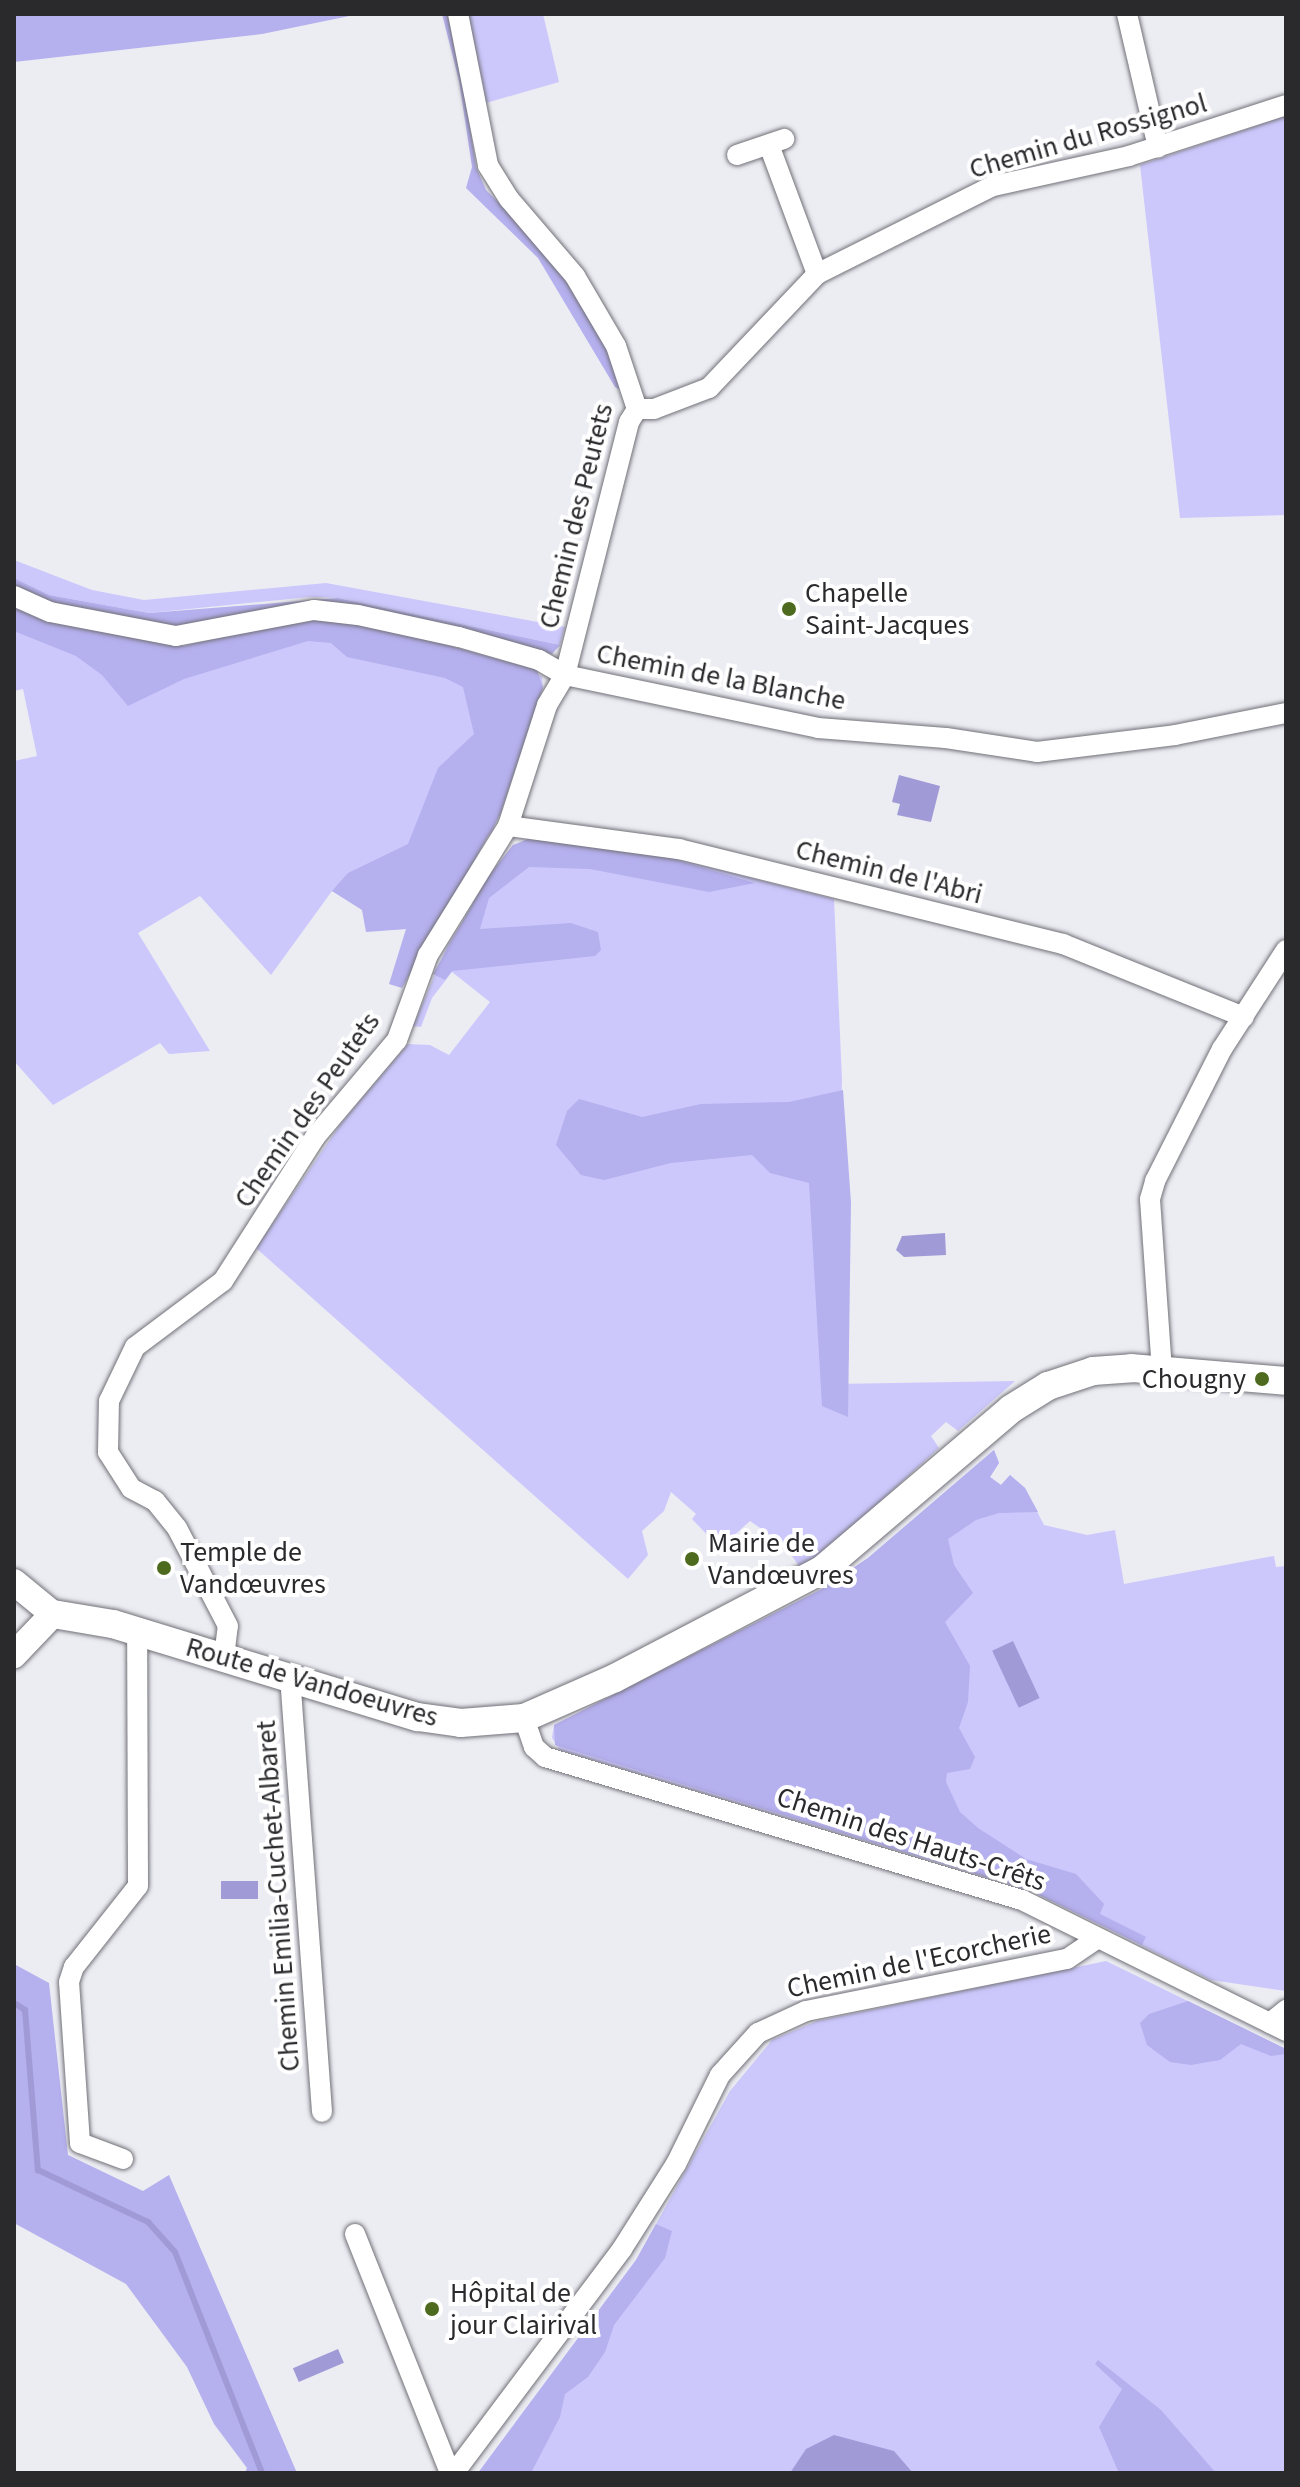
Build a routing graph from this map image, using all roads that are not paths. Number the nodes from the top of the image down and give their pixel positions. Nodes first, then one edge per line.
1 (458, 14) edge
2 (1127, 14) edge
3 (1286, 105) edge
4 (1158, 147) junction
5 (737, 155) dead end
6 (817, 274) junction
7 (637, 409) junction
8 (14, 596) edge
9 (565, 675) junction
10 (1286, 713) edge
11 (508, 826) junction
12 (1286, 950) edge
13 (1244, 1017) junction
14 (1162, 1371) junction
15 (1286, 1381) edge
16 (14, 1582) edge
17 (53, 1614) junction
18 (137, 1631) junction
19 (14, 1655) edge
20 (224, 1657) junction
21 (290, 1676) junction
22 (524, 1718) junction
23 (1098, 1938) junction
24 (1281, 2021) edge
25 (322, 2112) dead end
26 (123, 2159) dead end
27 (355, 2234) dead end
28 (452, 2473) edge

1 - 7 street, Chemin des Peutets
2 - 4 street
3 - 4 street, Chemin du Rossignol
4 - 6 street, Chemin du Rossignol
5 - 6 street
6 - 7 street, Chemin du Rossignol
7 - 9 street, Chemin des Peutets
8 - 9 street, Chemin de la Blanche
9 - 10 street, Chemin de la Blanche
9 - 11 street, Chemin des Peutets
11 - 13 street, Chemin de l'Abri
11 - 20 street, Chemin des Peutets
12 - 13 street
13 - 14 street
14 - 15 main road, Route de Vandoeuvres
14 - 22 main road, Route de Vandoeuvres
16 - 17 street
17 - 18 main road, Route de Vandoeuvres
17 - 19 street
18 - 20 main road, Route de Vandoeuvres
18 - 26 street
20 - 21 main road, Route de Vandoeuvres
21 - 22 main road, Route de Vandoeuvres
21 - 25 street, Chemin Emilia-Cuchet-Albaret
22 - 23 street, Chemin des Hauts-Crêts
23 - 24 street, Chemin des Hauts-Crêts
23 - 28 street, Chemin de l'Ecorcherie
27 - 28 street

